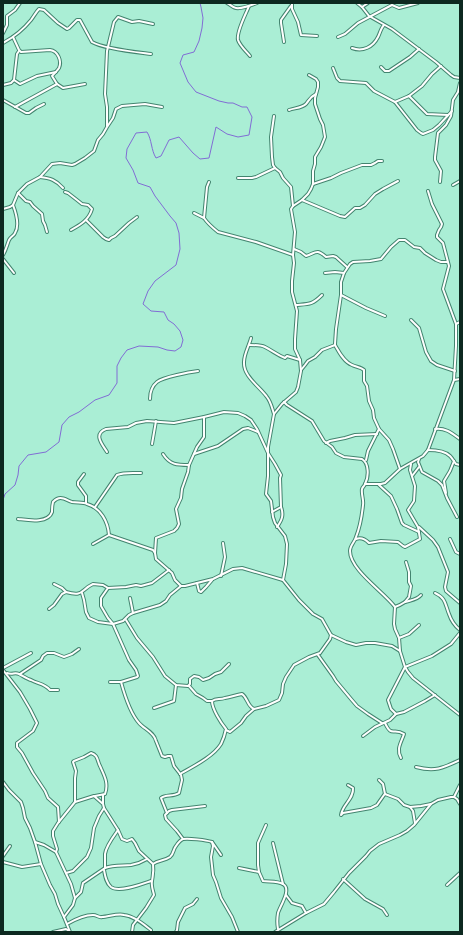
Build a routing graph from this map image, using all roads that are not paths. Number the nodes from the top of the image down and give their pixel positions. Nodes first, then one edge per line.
1 (20, 3) edge
2 (227, 3) edge
3 (257, 3) edge
4 (292, 3) edge
5 (357, 3) edge
6 (368, 3) edge
7 (418, 3) edge
8 (408, 5) edge
9 (249, 6) junction
10 (291, 6) junction
11 (362, 7) junction
12 (369, 16) junction
13 (153, 24) dead end
14 (384, 25) junction
15 (3, 33) edge
16 (317, 36) dead end
17 (13, 37) junction
18 (338, 37) dead end
19 (284, 42) dead end
20 (3, 43) edge
21 (108, 47) junction
22 (352, 48) dead end
23 (419, 49) junction
24 (19, 50) junction
25 (151, 54) dead end
26 (250, 56) dead end
27 (441, 66) junction
28 (381, 67) dead end
29 (333, 68) dead end
30 (57, 72) junction
31 (309, 75) dead end
32 (460, 78) edge
33 (14, 80) junction
34 (460, 83) edge
35 (57, 84) junction
36 (85, 84) dead end
37 (3, 85) edge
38 (316, 94) junction
39 (409, 96) junction
40 (3, 100) edge
41 (395, 102) junction
42 (44, 104) dead end
43 (15, 108) junction
44 (162, 108) dead end
45 (289, 110) dead end
46 (452, 112) junction
47 (448, 115) junction
48 (274, 116) dead end
49 (107, 127) junction
50 (382, 161) dead end
51 (275, 168) junction
52 (40, 177) junction
53 (238, 178) dead end
54 (398, 181) dead end
55 (460, 181) edge
56 (209, 182) dead end
57 (440, 182) dead end
58 (313, 184) junction
59 (453, 185) dead end
60 (63, 188) dead end
61 (428, 191) dead end
62 (65, 192) dead end
63 (18, 193) junction
64 (302, 200) junction
65 (13, 205) junction
66 (293, 206) junction
67 (3, 209) edge
68 (194, 213) dead end
69 (137, 217) dead end
70 (204, 218) junction
71 (86, 220) junction
72 (71, 230) dead end
73 (47, 232) dead end
74 (294, 249) junction
75 (3, 254) edge
76 (293, 255) junction
77 (3, 260) edge
78 (448, 262) junction
79 (347, 267) junction
80 (14, 273) dead end
81 (325, 273) dead end
82 (344, 273) junction
83 (341, 295) junction
84 (322, 296) dead end
85 (296, 305) junction
86 (385, 316) dead end
87 (411, 320) dead end
88 (460, 322) edge
89 (456, 324) junction
90 (251, 338) dead end
91 (249, 345) junction
92 (334, 345) junction
93 (456, 346) junction
94 (460, 346) edge
95 (300, 360) junction
96 (198, 371) dead end
97 (301, 371) junction
98 (455, 371) junction
99 (460, 379) edge
100 (454, 380) junction
101 (150, 399) dead end
102 (284, 402) junction
103 (274, 414) junction
104 (204, 417) junction
105 (156, 421) junction
106 (379, 429) junction
107 (435, 429) junction
108 (259, 432) junction
109 (377, 434) junction
110 (460, 439) edge
111 (326, 443) junction
112 (152, 444) dead end
113 (428, 450) junction
114 (107, 452) dead end
115 (268, 453) junction
116 (163, 454) dead end
117 (194, 454) junction
118 (419, 459) junction
119 (454, 461) junction
120 (365, 462) junction
121 (411, 463) junction
122 (189, 465) junction
123 (460, 465) edge
124 (419, 467) junction
125 (400, 470) junction
126 (141, 473) dead end
127 (84, 474) dead end
128 (412, 476) junction
129 (365, 484) junction
130 (378, 485) junction
131 (447, 498) junction
132 (86, 503) junction
133 (95, 507) junction
134 (281, 507) junction
135 (272, 512) junction
136 (457, 517) dead end
137 (18, 518) dead end
138 (277, 527) junction
139 (418, 527) junction
140 (419, 532) junction
141 (109, 535) junction
142 (356, 539) junction
143 (450, 539) dead end
144 (223, 543) dead end
145 (93, 544) dead end
146 (155, 553) junction
147 (460, 554) edge
148 (406, 562) dead end
149 (169, 570) junction
150 (221, 576) junction
151 (213, 580) junction
152 (283, 580) junction
153 (197, 583) junction
154 (54, 584) dead end
155 (181, 586) junction
156 (108, 588) junction
157 (66, 592) junction
158 (82, 593) junction
159 (435, 593) dead end
160 (421, 595) dead end
161 (130, 598) dead end
162 (405, 602) junction
163 (460, 603) edge
164 (395, 607) junction
165 (49, 609) dead end
166 (133, 613) junction
167 (126, 620) junction
168 (113, 624) junction
169 (419, 625) dead end
170 (460, 631) edge
171 (331, 634) junction
172 (399, 638) junction
173 (79, 649) dead end
174 (400, 652) junction
175 (31, 653) dead end
176 (318, 654) junction
177 (229, 664) dead end
178 (405, 667) junction
179 (3, 669) edge
180 (5, 672) junction
181 (20, 674) junction
182 (110, 682) dead end
183 (121, 682) junction
184 (176, 685) junction
185 (188, 686) junction
186 (58, 690) dead end
187 (435, 695) junction
188 (207, 701) junction
189 (212, 701) junction
190 (212, 706) junction
191 (154, 708) dead end
192 (254, 709) junction
193 (396, 714) junction
194 (460, 715) edge
195 (383, 723) junction
196 (226, 729) junction
197 (363, 736) dead end
198 (401, 758) dead end
199 (460, 760) edge
200 (416, 767) dead end
201 (180, 774) junction
202 (379, 780) dead end
203 (3, 782) edge
204 (348, 785) dead end
205 (460, 785) edge
206 (385, 794) junction
207 (103, 795) junction
208 (94, 796) junction
209 (454, 797) junction
210 (459, 800) edge
211 (75, 802) junction
212 (104, 804) junction
213 (431, 804) junction
214 (460, 804) edge
215 (205, 806) dead end
216 (410, 807) junction
217 (104, 808) junction
218 (166, 813) junction
219 (58, 823) junction
220 (416, 824) junction
221 (266, 825) dead end
222 (118, 830) junction
223 (183, 839) junction
224 (35, 842) junction
225 (212, 842) junction
226 (273, 843) dead end
227 (10, 846) dead end
228 (56, 852) junction
229 (221, 855) dead end
230 (3, 856) edge
231 (147, 859) junction
232 (4, 864) edge
233 (41, 864) junction
234 (153, 864) junction
235 (239, 868) dead end
236 (105, 869) junction
237 (259, 872) junction
238 (66, 873) junction
239 (460, 873) edge
240 (343, 879) junction
241 (152, 881) junction
242 (283, 884) junction
243 (447, 885) dead end
244 (286, 894) junction
245 (75, 898) junction
246 (197, 900) dead end
247 (306, 913) junction
248 (140, 915) junction
249 (387, 915) dead end
250 (64, 917) junction
251 (137, 920) junction
252 (142, 923) junction
253 (66, 924) junction
254 (279, 929) junction
255 (151, 931) edge
256 (53, 932) edge
257 (70, 932) edge
258 (132, 932) edge
259 (176, 932) edge
260 (238, 932) edge
261 (275, 932) edge
262 (281, 932) edge

1 - 15 street
2 - 9 street
3 - 9 street
4 - 10 street
5 - 11 street
6 - 11 street
7 - 8 street
8 - 12 street
9 - 26 street
10 - 16 street
10 - 19 street
11 - 12 street
12 - 14 street
12 - 18 street
13 - 21 street
14 - 22 street
14 - 23 street
17 - 20 street
17 - 21 street
17 - 24 street
21 - 25 street
21 - 49 street
23 - 27 street
23 - 28 street
24 - 30 street
24 - 33 street
27 - 32 street
27 - 39 street
29 - 41 street
30 - 33 street
30 - 35 street
31 - 38 street
33 - 37 street
34 - 46 street
35 - 36 street
35 - 43 street
38 - 45 street
38 - 58 street
39 - 41 street
39 - 47 street
40 - 43 street
41 - 47 street
42 - 43 street
44 - 49 street
46 - 47 street
46 - 57 street
48 - 51 street
49 - 52 street
50 - 58 street
51 - 53 street
51 - 66 street
52 - 60 street
52 - 63 street
54 - 64 street
55 - 59 street
56 - 70 street
58 - 64 street
61 - 78 street
62 - 71 street
63 - 65 street
63 - 73 street
64 - 66 street
65 - 67 street
65 - 75 street
66 - 74 street
68 - 70 street
69 - 71 street
70 - 76 street
71 - 72 street
74 - 76 street
74 - 79 street
76 - 85 street
77 - 80 street
78 - 79 street
78 - 89 street
79 - 82 street
81 - 82 street
82 - 83 street
83 - 86 street
83 - 92 street
84 - 85 street
85 - 95 street
87 - 98 street
88 - 89 street
89 - 93 street
90 - 91 street
91 - 95 street
91 - 103 street
92 - 97 street
92 - 106 street
93 - 94 street
93 - 98 street
95 - 97 street
96 - 101 street
97 - 102 street
98 - 100 street
99 - 100 street
100 - 107 street
102 - 103 street
102 - 111 street
103 - 115 street
104 - 105 street
104 - 108 street
104 - 117 street
105 - 112 street
105 - 114 street
106 - 109 street
106 - 125 street
107 - 110 street
107 - 113 street
108 - 115 street
108 - 117 street
109 - 111 street
109 - 120 street
111 - 120 street
113 - 118 street
113 - 119 street
115 - 134 street
115 - 135 street
116 - 122 street
117 - 122 street
118 - 121 street
118 - 124 street
119 - 123 street
119 - 131 street
120 - 129 street
121 - 125 street
121 - 128 street
122 - 146 street
124 - 128 street
124 - 131 street
125 - 130 street
126 - 133 street
127 - 132 street
128 - 139 street
129 - 130 street
129 - 142 street
130 - 140 street
131 - 136 street
132 - 133 street
132 - 137 street
133 - 141 street
134 - 135 street
134 - 138 street
135 - 138 street
138 - 152 street
139 - 140 street
139 - 163 street
140 - 142 street
141 - 145 street
141 - 146 street
142 - 164 street
143 - 147 street
144 - 150 street
146 - 149 street
148 - 162 street
149 - 155 street
149 - 156 street
150 - 151 street
150 - 152 street
151 - 153 street
151 - 153 street
152 - 171 street
153 - 155 street
154 - 157 street
155 - 166 street
156 - 158 street
156 - 168 street
157 - 158 street
157 - 165 street
158 - 168 street
159 - 170 street
160 - 162 street
161 - 166 street
162 - 164 street
164 - 172 street
166 - 167 street
167 - 168 street
167 - 184 street
168 - 183 street
169 - 172 street
170 - 178 street
171 - 174 street
171 - 176 street
172 - 174 street
173 - 181 street
174 - 178 street
175 - 179 street
176 - 192 street
176 - 195 street
177 - 185 street
178 - 187 street
178 - 193 street
179 - 180 street
180 - 181 street
180 - 219 street
181 - 186 street
182 - 183 street
183 - 201 street
184 - 185 street
184 - 191 street
185 - 188 street
187 - 193 street
187 - 194 street
188 - 189 street
188 - 190 street
189 - 190 street
189 - 192 street
190 - 196 street
192 - 196 street
193 - 195 street
195 - 197 street
195 - 198 street
196 - 201 street
199 - 200 street
201 - 218 street
202 - 206 street
203 - 224 street
204 - 206 street
205 - 209 street
206 - 216 street
207 - 208 street
207 - 211 street
207 - 212 street
208 - 211 street
208 - 212 street
209 - 210 street
209 - 213 street
210 - 214 street
211 - 219 street
212 - 217 street
213 - 216 street
213 - 220 street
215 - 218 street
216 - 220 street
217 - 222 street
217 - 238 street
218 - 223 street
219 - 228 street
220 - 240 street
221 - 237 street
222 - 231 street
222 - 236 street
223 - 225 street
223 - 234 street
224 - 228 street
224 - 233 street
225 - 229 street
225 - 260 street
226 - 242 street
227 - 230 street
228 - 238 street
231 - 234 street
231 - 236 street
232 - 233 street
233 - 250 street
234 - 241 street
235 - 237 street
236 - 241 street
236 - 245 street
237 - 242 street
238 - 245 street
239 - 243 street
240 - 247 street
240 - 249 street
241 - 248 street
242 - 244 street
244 - 247 street
244 - 254 street
245 - 250 street
246 - 259 street
247 - 254 street
248 - 251 street
248 - 252 street
250 - 253 street
251 - 252 street
251 - 253 street
251 - 258 street
252 - 255 street
253 - 257 street
254 - 261 street
254 - 262 street
256 - 257 street

